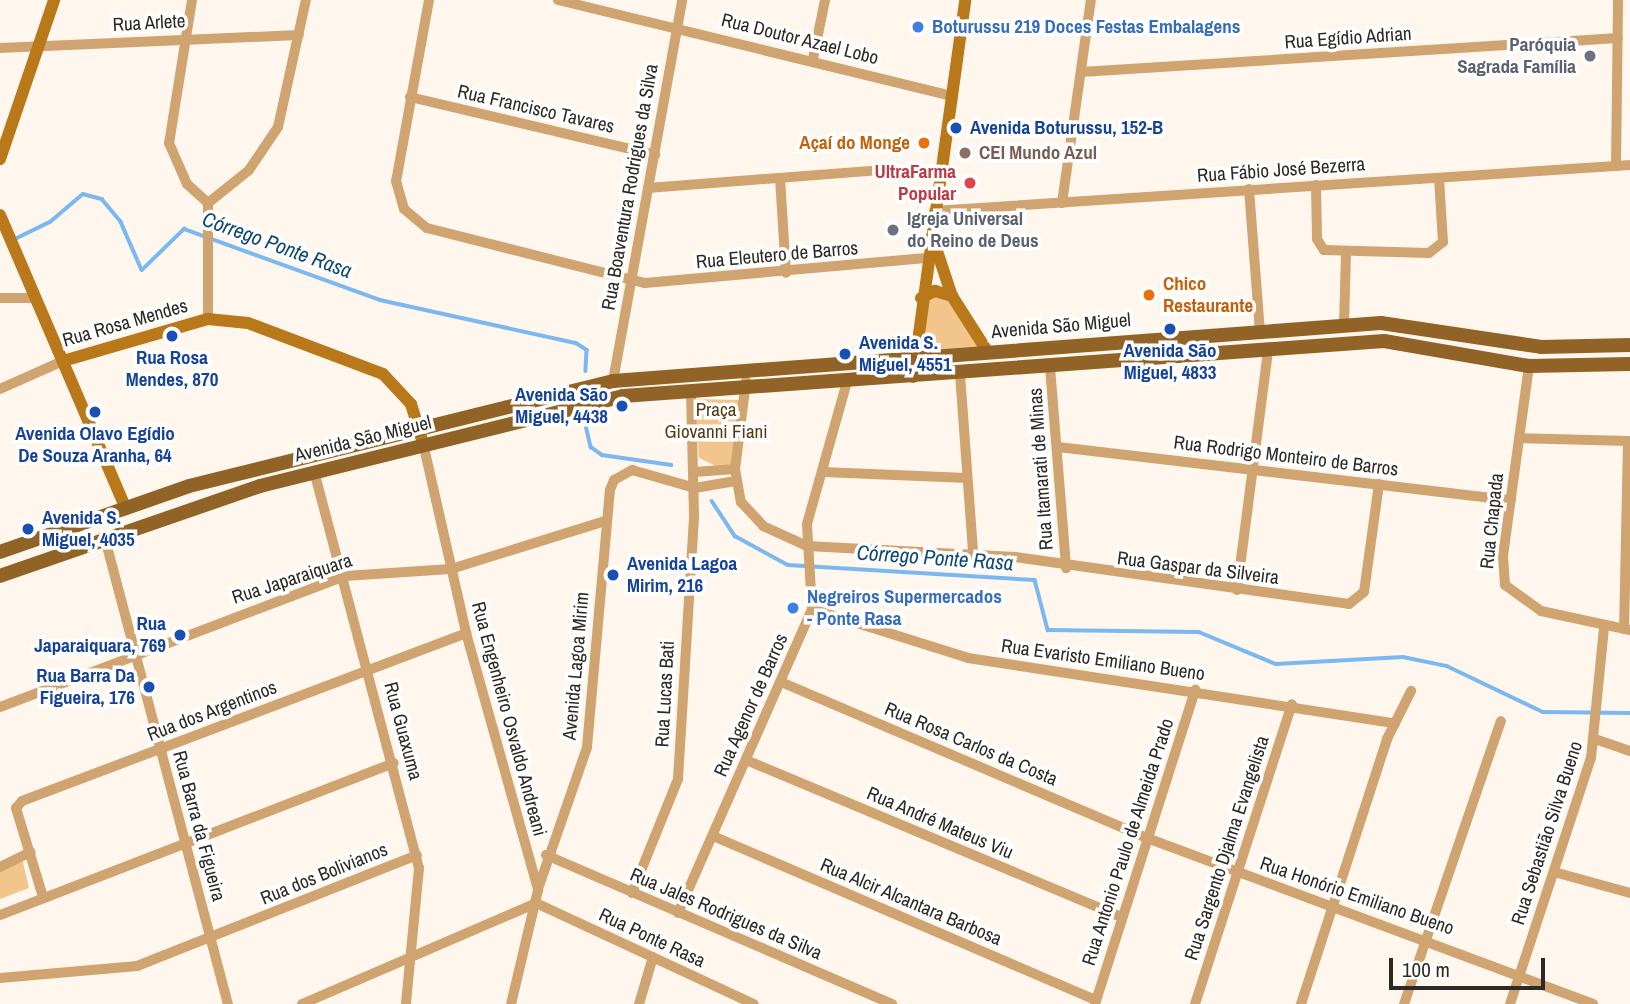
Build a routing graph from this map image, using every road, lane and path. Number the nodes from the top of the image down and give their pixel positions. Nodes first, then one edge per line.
1 (54, 0) edge
2 (192, 0) edge
3 (306, 0) edge
4 (429, 0) edge
5 (558, 0) edge
6 (682, 0) edge
7 (825, 0) edge
8 (965, 0) edge
9 (1091, 0) edge
10 (1618, 0) edge
11 (677, 28) junction
12 (299, 35) junction
13 (184, 38) junction
14 (1618, 38) junction
15 (42, 46) junction
16 (0, 48) edge
17 (813, 59) junction
18 (1081, 72) junction
19 (951, 96) junction
20 (410, 97) junction
21 (655, 155) junction
22 (0, 159) edge
23 (1630, 165) edge
24 (1616, 166) junction
25 (939, 176) junction
26 (780, 178) junction
27 (1439, 178) junction
28 (1316, 185) junction
29 (649, 188) junction
30 (1249, 190) junction
31 (208, 203) junction
32 (1062, 203) junction
33 (934, 211) junction
34 (0, 215) edge
35 (931, 234) junction
36 (1346, 254) junction
37 (926, 258) junction
38 (786, 273) junction
39 (630, 280) junction
40 (952, 296) junction
41 (0, 298) edge
42 (35, 298) junction
43 (921, 298) junction
44 (208, 319) junction
45 (1344, 325) junction
46 (1260, 332) junction
47 (1630, 345) edge
48 (1268, 350) junction
49 (987, 352) junction
50 (913, 356) junction
51 (63, 361) junction
52 (1630, 364) edge
53 (1529, 366) junction
54 (1050, 367) junction
55 (745, 370) junction
56 (979, 372) junction
57 (960, 374) junction
58 (913, 377) junction
59 (613, 381) junction
60 (847, 382) junction
61 (0, 389) edge
62 (746, 390) junction
63 (691, 391) junction
64 (421, 426) junction
65 (1519, 438) junction
66 (423, 443) junction
67 (1058, 447) junction
68 (735, 469) junction
69 (1253, 470) junction
70 (314, 471) junction
71 (694, 472) junction
72 (823, 472) junction
73 (967, 478) junction
74 (735, 481) junction
75 (1379, 484) junction
76 (695, 488) junction
77 (1511, 500) junction
78 (124, 504) junction
79 (605, 521) junction
80 (104, 535) junction
81 (80, 543) junction
82 (808, 549) junction
83 (0, 552) edge
84 (973, 553) junction
85 (1066, 568) junction
86 (451, 569) junction
87 (0, 576) edge
88 (345, 576) junction
89 (1237, 590) junction
90 (812, 608) junction
91 (1604, 627) junction
92 (1627, 630) edge
93 (466, 634) junction
94 (138, 653) junction
95 (368, 670) junction
96 (781, 682) junction
97 (1195, 690) junction
98 (1411, 691) dead end
99 (1292, 704) junction
100 (0, 707) edge
101 (1501, 721) dead end
102 (1395, 723) junction
103 (1595, 739) junction
104 (161, 750) junction
105 (1630, 751) edge
106 (746, 760) junction
107 (394, 763) junction
108 (713, 836) junction
109 (1147, 838) junction
110 (185, 843) junction
111 (30, 852) junction
112 (416, 855) junction
113 (546, 855) junction
114 (0, 867) edge
115 (1237, 872) junction
116 (1554, 873) junction
117 (538, 890) junction
118 (632, 893) junction
119 (1630, 893) edge
120 (43, 897) junction
121 (536, 903) junction
122 (1335, 904) junction
123 (678, 913) junction
124 (0, 915) edge
125 (1121, 918) junction
126 (211, 939) junction
127 (1427, 939) junction
128 (653, 957) junction
129 (414, 960) junction
130 (1520, 974) junction
131 (0, 978) edge
132 (1095, 1002) edge
133 (228, 1004) edge
134 (302, 1004) edge
135 (406, 1004) edge
136 (511, 1004) edge
137 (639, 1004) edge
138 (754, 1004) edge
139 (892, 1004) edge
140 (1195, 1004) edge
141 (1301, 1004) edge
142 (1405, 1004) edge
143 (1510, 1004) edge
144 (1593, 1004) edge

1 - 15 main road
2 - 13 street
3 - 12 street
4 - 20 street
5 - 11 street, Rua Doutor Azael Lobo
6 - 11 street, Rua Boaventura Rodrigues da Silva
7 - 17 street
8 - 19 main road
9 - 18 street
10 - 14 street
11 - 17 street, Rua Doutor Azael Lobo
11 - 21 street, Rua Boaventura Rodrigues da Silva
12 - 13 street, Rua Arlete
12 - 31 street
13 - 15 street, Rua Arlete
13 - 31 street
14 - 18 street, Rua Egídio Adrian
14 - 24 street
15 - 16 street, Rua Arlete
15 - 22 main road
17 - 19 street, Rua Doutor Azael Lobo
18 - 32 street
19 - 25 main road
20 - 21 street, Rua Francisco Tavares
20 - 39 street
21 - 29 street, Rua Boaventura Rodrigues da Silva
23 - 24 street, Rua Fábio José Bezerra
24 - 27 street, Rua Fábio José Bezerra
25 - 26 street
25 - 33 main road
26 - 29 street
26 - 38 street
27 - 28 street, Rua Fábio José Bezerra
27 - 36 street
28 - 30 street, Rua Fábio José Bezerra
28 - 36 street
29 - 39 street, Rua Boaventura Rodrigues da Silva
30 - 32 street, Rua Fábio José Bezerra
30 - 46 street
31 - 44 street
32 - 33 street, Rua Fábio José Bezerra
33 - 35 main road
34 - 42 main road
35 - 37 main road
35 - 40 main road
36 - 45 street
37 - 38 street, Rua Eleutero de Barros
37 - 43 main road
38 - 39 street, Rua Eleutero de Barros
39 - 59 street, Rua Boaventura Rodrigues da Silva
40 - 43 main road
40 - 49 main road
41 - 42 street
42 - 51 main road
43 - 50 main road
44 - 51 main road, Rua Rosa Mendes
44 - 64 main road, Rua Rosa Mendes
45 - 46 main road, Avenida São Miguel
45 - 47 main road, Avenida São Miguel
46 - 49 main road, Avenida São Miguel
48 - 53 main road, Avenida São Miguel
48 - 54 main road, Avenida São Miguel
48 - 69 street
49 - 50 main road, Avenida São Miguel
49 - 56 main road
50 - 55 main road, Avenida São Miguel
50 - 58 main road
51 - 61 street, Rua Rosa Mendes
51 - 78 main road
52 - 53 main road, Avenida São Miguel
53 - 65 street, Rua Chapada
54 - 56 main road, Avenida São Miguel
54 - 67 street, Rua Itamarati de Minas
55 - 59 main road, Avenida São Miguel
55 - 62 street
56 - 57 main road, Avenida São Miguel
57 - 58 main road, Avenida São Miguel
57 - 73 street
58 - 60 main road, Avenida São Miguel
59 - 64 main road, Avenida São Miguel
60 - 62 main road, Avenida São Miguel
60 - 72 street, Rua Agenor de Barros
62 - 63 main road, Avenida São Miguel
62 - 68 street
63 - 66 main road, Avenida São Miguel
63 - 71 street
64 - 66 main road, Rua Rosa Mendes
64 - 78 main road, Avenida São Miguel
65 - 77 street, Rua Chapada
65 - 92 street
66 - 70 main road, Avenida São Miguel
66 - 86 street, Rua Engenheiro Osvaldo Andreani
67 - 69 street, Rua Rodrigo Monteiro de Barros
67 - 85 street, Rua Itamarati de Minas
68 - 71 street
68 - 74 street
69 - 75 street, Rua Rodrigo Monteiro de Barros
69 - 89 street
70 - 80 main road, Avenida São Miguel
70 - 88 street, Rua Guaxuma
71 - 76 street
72 - 73 street
72 - 82 street, Rua Agenor de Barros
73 - 84 street
74 - 76 street
74 - 82 street
75 - 77 street, Rua Rodrigo Monteiro de Barros
75 - 89 street, Rua Gaspar da Silveira
76 - 79 street, Avenida Lagoa Mirim
76 - 118 street, Rua Lucas Bati
77 - 91 street, Rua Chapada
78 - 81 main road
78 - 83 main road, Avenida São Miguel
79 - 86 street, Rua Japaraiquara
79 - 113 street, Avenida Lagoa Mirim
80 - 81 main road, Avenida São Miguel
80 - 94 street, Rua Barra da Figueira
81 - 87 main road, Avenida São Miguel
82 - 84 street, Rua Gaspar da Silveira
82 - 90 street, Rua Agenor de Barros
84 - 85 street, Rua Gaspar da Silveira
85 - 89 street, Rua Gaspar da Silveira
86 - 88 street, Rua Japaraiquara
86 - 93 street, Rua Engenheiro Osvaldo Andreani
88 - 94 street, Rua Japaraiquara
88 - 95 street, Rua Guaxuma
90 - 96 street, Rua Agenor de Barros
90 - 97 street, Rua Evaristo Emiliano Bueno
91 - 92 street, Rua Chapada
91 - 103 street, Rua Sebastião Silva Bueno
93 - 95 street, Rua dos Argentinos
93 - 117 street, Rua Engenheiro Osvaldo Andreani
94 - 100 street, Rua Japaraiquara
94 - 104 street, Rua Barra da Figueira
95 - 104 street, Rua dos Argentinos
95 - 107 street, Rua Guaxuma
96 - 106 street, Rua Agenor de Barros
96 - 109 street, Rua Rosa Carlos da Costa
97 - 99 street, Rua Evaristo Emiliano Bueno
97 - 109 street, Rua Antonio Paulo de Almeida Prado
98 - 102 street
99 - 102 street, Rua Evaristo Emiliano Bueno
99 - 115 street, Rua Sargento Djalma Evangelista
101 - 127 street
102 - 122 street
103 - 105 street
103 - 116 street, Rua Sebastião Silva Bueno
104 - 110 street, Rua Barra da Figueira
104 - 111 street, Rua dos Argentinos
106 - 108 street, Rua Agenor de Barros
106 - 125 street, Rua André Mateus Viu
107 - 110 street
107 - 112 street, Rua Guaxuma
108 - 123 street, Rua Agenor de Barros
108 - 132 street, Rua Alcir Alcantara Barbosa
109 - 115 street, Rua Honório Emiliano Bueno
109 - 125 street, Rua Antonio Paulo de Almeida Prado
110 - 120 street
110 - 126 street, Rua Barra da Figueira
111 - 114 street
111 - 120 street
112 - 126 street, Rua dos Bolivianos
112 - 129 street, Rua Guaxuma
113 - 117 street, Avenida Lagoa Mirim
113 - 118 street, Rua Jales Rodrigues da Silva
115 - 122 street, Rua Honório Emiliano Bueno
115 - 140 street, Rua Sargento Djalma Evangelista
116 - 119 street
116 - 130 street, Rua Sebastião Silva Bueno
117 - 121 street, Rua Engenheiro Osvaldo Andreani
118 - 123 street, Rua Jales Rodrigues da Silva
120 - 124 street
121 - 128 street, Rua Ponte Rasa
121 - 129 street
121 - 136 street, Rua Engenheiro Osvaldo Andreani
122 - 127 street, Rua Honório Emiliano Bueno
122 - 141 street
123 - 139 street, Rua Jales Rodrigues da Silva
125 - 132 street, Rua Antonio Paulo de Almeida Prado
126 - 131 street, Rua dos Bolivianos
126 - 133 street, Rua Barra da Figueira
127 - 130 street, Rua Honório Emiliano Bueno
127 - 142 street
128 - 137 street
128 - 138 street, Rua Ponte Rasa
129 - 134 street
129 - 135 street, Rua Guaxuma
130 - 143 street, Rua Sebastião Silva Bueno
130 - 144 street, Rua Honório Emiliano Bueno

